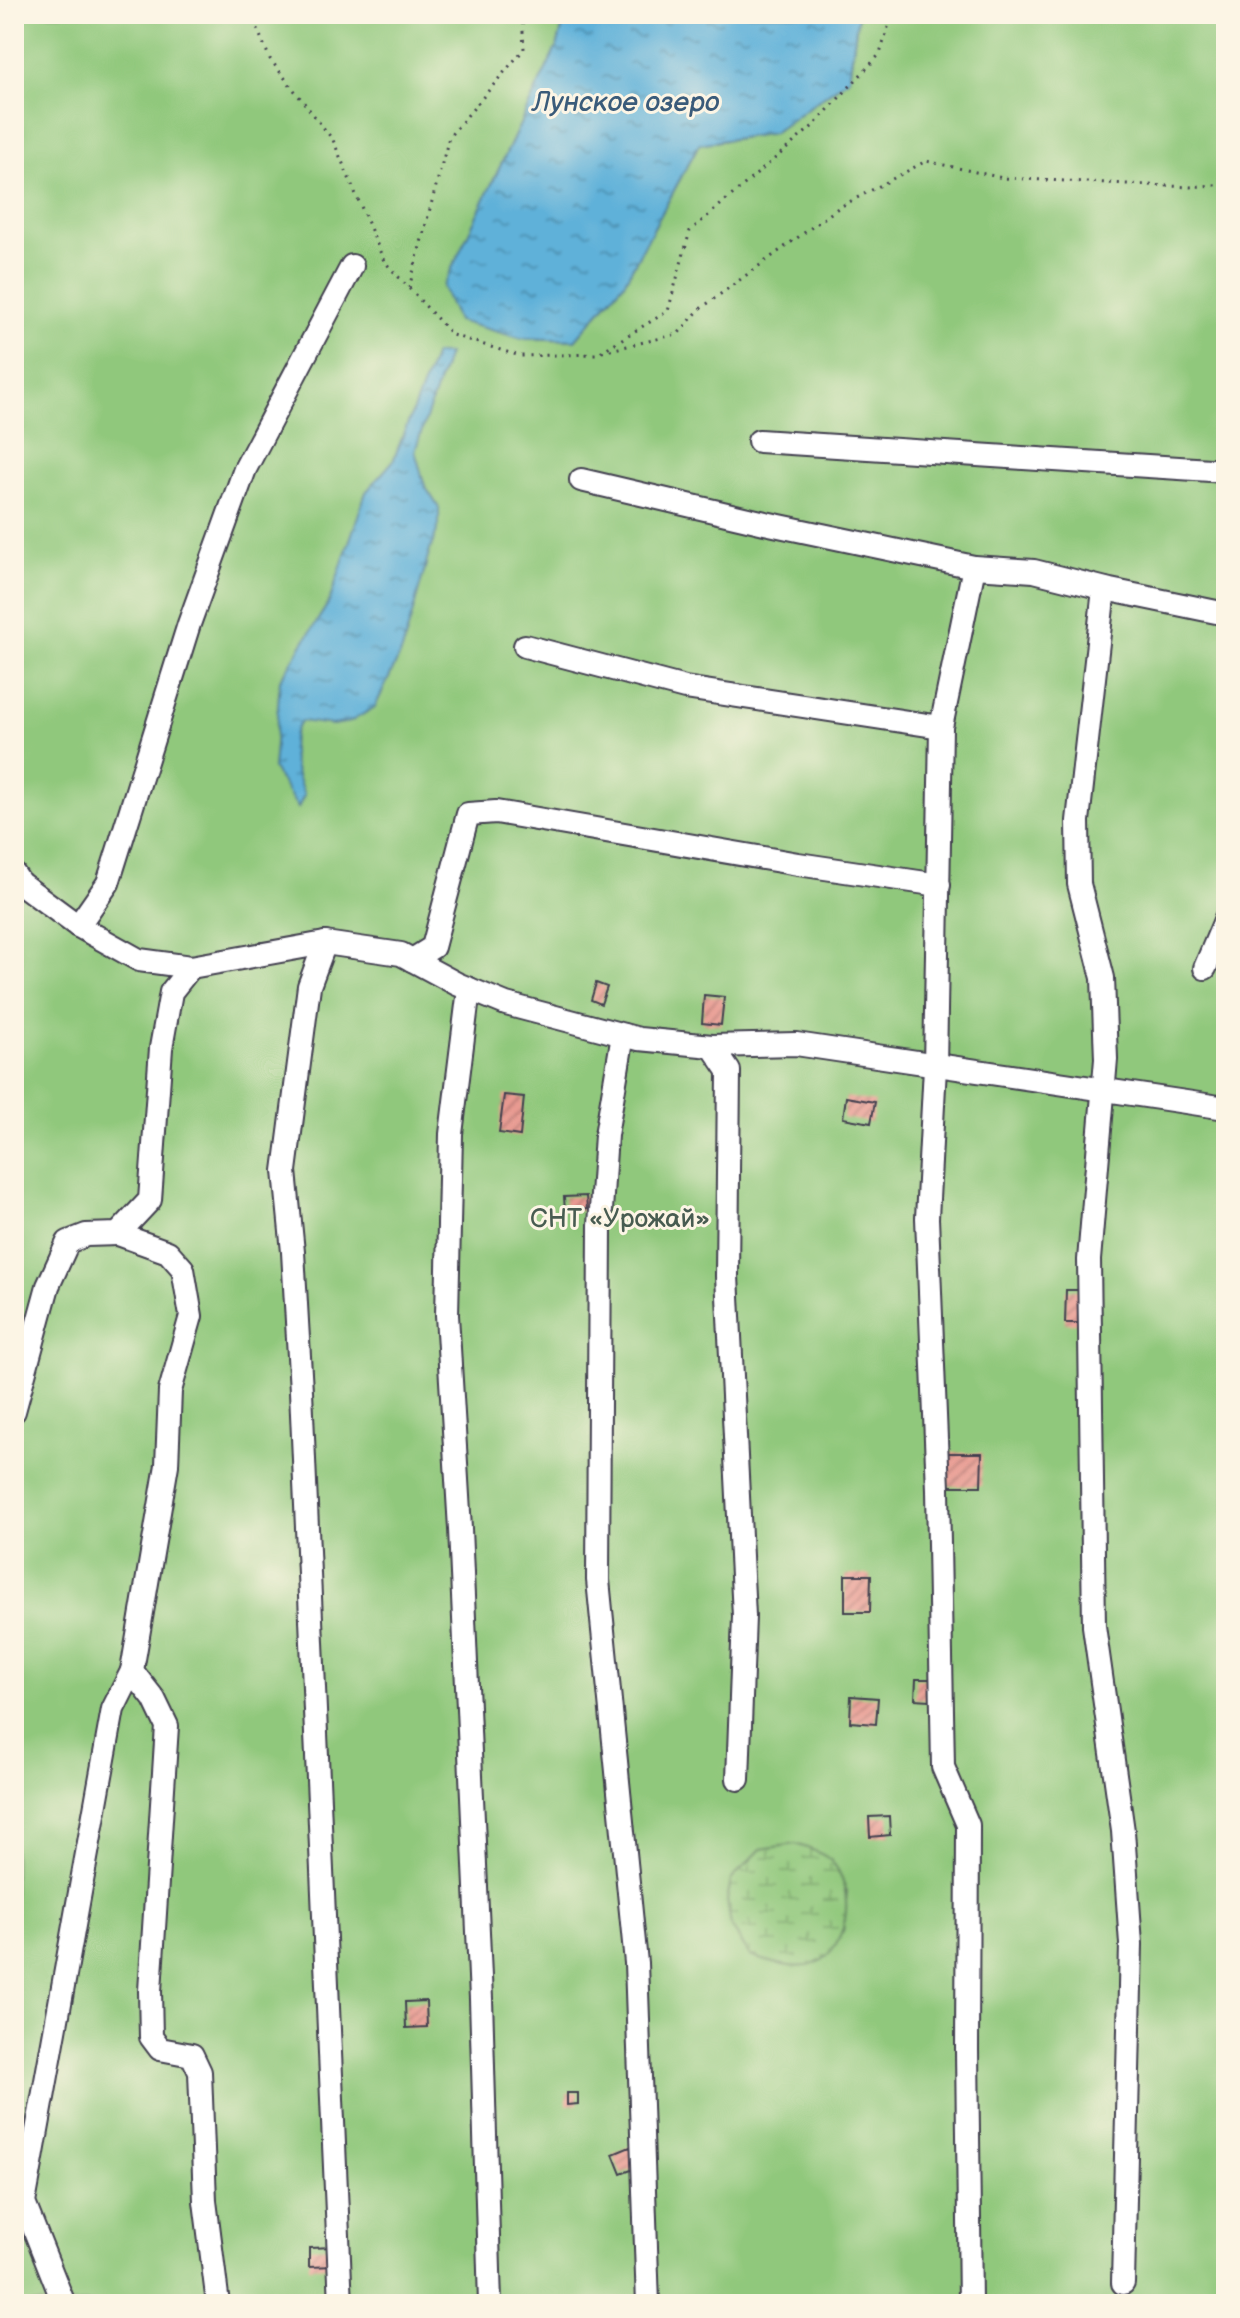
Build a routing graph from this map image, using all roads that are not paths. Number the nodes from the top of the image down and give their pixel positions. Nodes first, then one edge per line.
1 (352, 266) dead end
2 (759, 441) dead end
3 (1226, 471) edge
4 (581, 480) dead end
5 (974, 567) junction
6 (1104, 589) junction
7 (1226, 614) edge
8 (525, 646) dead end
9 (941, 727) junction
10 (14, 874) edge
11 (939, 885) junction
12 (1226, 918) edge
13 (78, 926) junction
14 (325, 943) junction
15 (412, 960) junction
16 (191, 967) junction
17 (1205, 968) dead end
18 (469, 989) junction
19 (623, 1035) junction
20 (712, 1046) junction
21 (935, 1067) junction
22 (1103, 1090) junction
23 (1226, 1108) edge
24 (118, 1234) junction
25 (14, 1411) edge
26 (132, 1671) junction
27 (738, 1779) dead end
28 (1123, 2283) dead end
29 (64, 2304) edge
30 (218, 2304) edge
31 (341, 2304) edge
32 (490, 2304) edge
33 (648, 2304) edge
34 (970, 2304) edge

1 - 13 street
2 - 3 street
4 - 5 street
5 - 6 street
5 - 9 street
6 - 7 street
6 - 22 street
8 - 9 street
9 - 11 street
10 - 13 street
11 - 15 street
11 - 21 street
12 - 17 street
13 - 16 street
14 - 15 street
14 - 16 street
14 - 31 street
15 - 18 street
16 - 24 street
18 - 19 street
18 - 32 street
19 - 20 street
19 - 33 street
20 - 21 street
20 - 27 street
21 - 22 street
21 - 34 street
22 - 23 street
22 - 28 street
24 - 25 street
24 - 26 street
26 - 29 street
26 - 30 street

